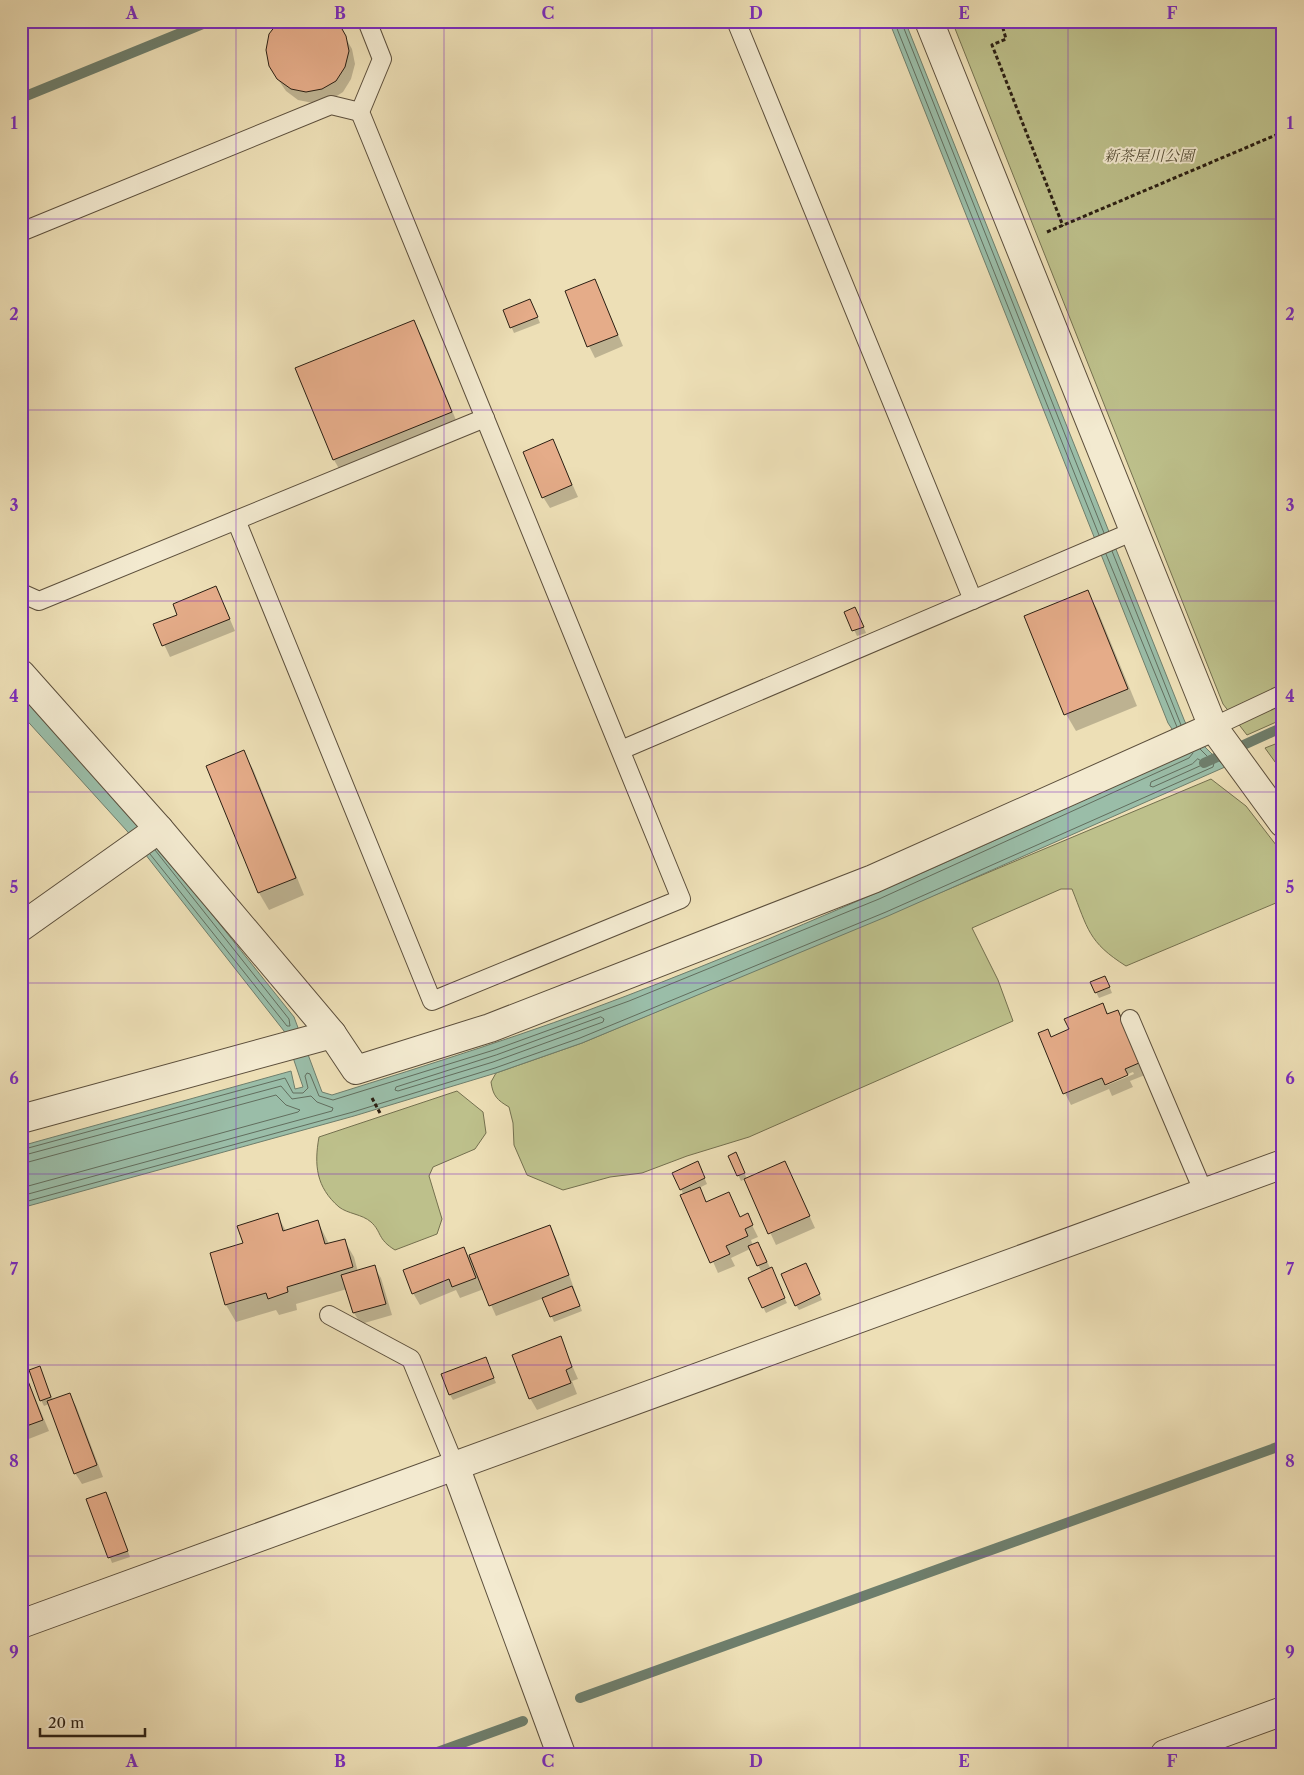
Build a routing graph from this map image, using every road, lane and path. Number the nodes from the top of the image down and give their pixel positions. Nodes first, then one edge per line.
1 (367, 21) edge
2 (736, 21) edge
3 (930, 21) edge
4 (1001, 21) edge
5 (360, 112) junction
6 (1283, 132) edge
7 (1063, 226) junction
8 (21, 232) edge
9 (1019, 244) junction
10 (485, 418) junction
11 (236, 520) junction
12 (1126, 535) junction
13 (21, 593) edge
14 (972, 600) junction
15 (21, 674) edge
16 (1283, 694) edge
17 (1195, 734) junction
18 (621, 750) junction
19 (1283, 823) edge
20 (159, 829) junction
21 (21, 927) edge
22 (1130, 1019) dead end
23 (325, 1036) junction
24 (21, 1119) edge
25 (1283, 1164) edge
26 (1204, 1193) junction
27 (329, 1315) dead end
28 (455, 1466) junction
29 (21, 1624) edge
30 (1283, 1711) edge
31 (561, 1754) edge
32 (1165, 1754) edge

1 - 5 lane
2 - 14 lane
3 - 9 street
4 - 7 path
5 - 8 lane
5 - 10 lane
6 - 7 path
7 - 9 path
9 - 12 street
10 - 11 lane
10 - 18 lane
11 - 13 lane
11 - 18 lane
12 - 14 lane
12 - 17 street
14 - 18 lane
15 - 20 street
16 - 17 lane
17 - 19 street
17 - 23 street
20 - 21 street
20 - 23 street
22 - 26 lane
23 - 24 street
25 - 26 street
26 - 28 street
27 - 28 lane
28 - 29 street
28 - 31 street
30 - 32 street

